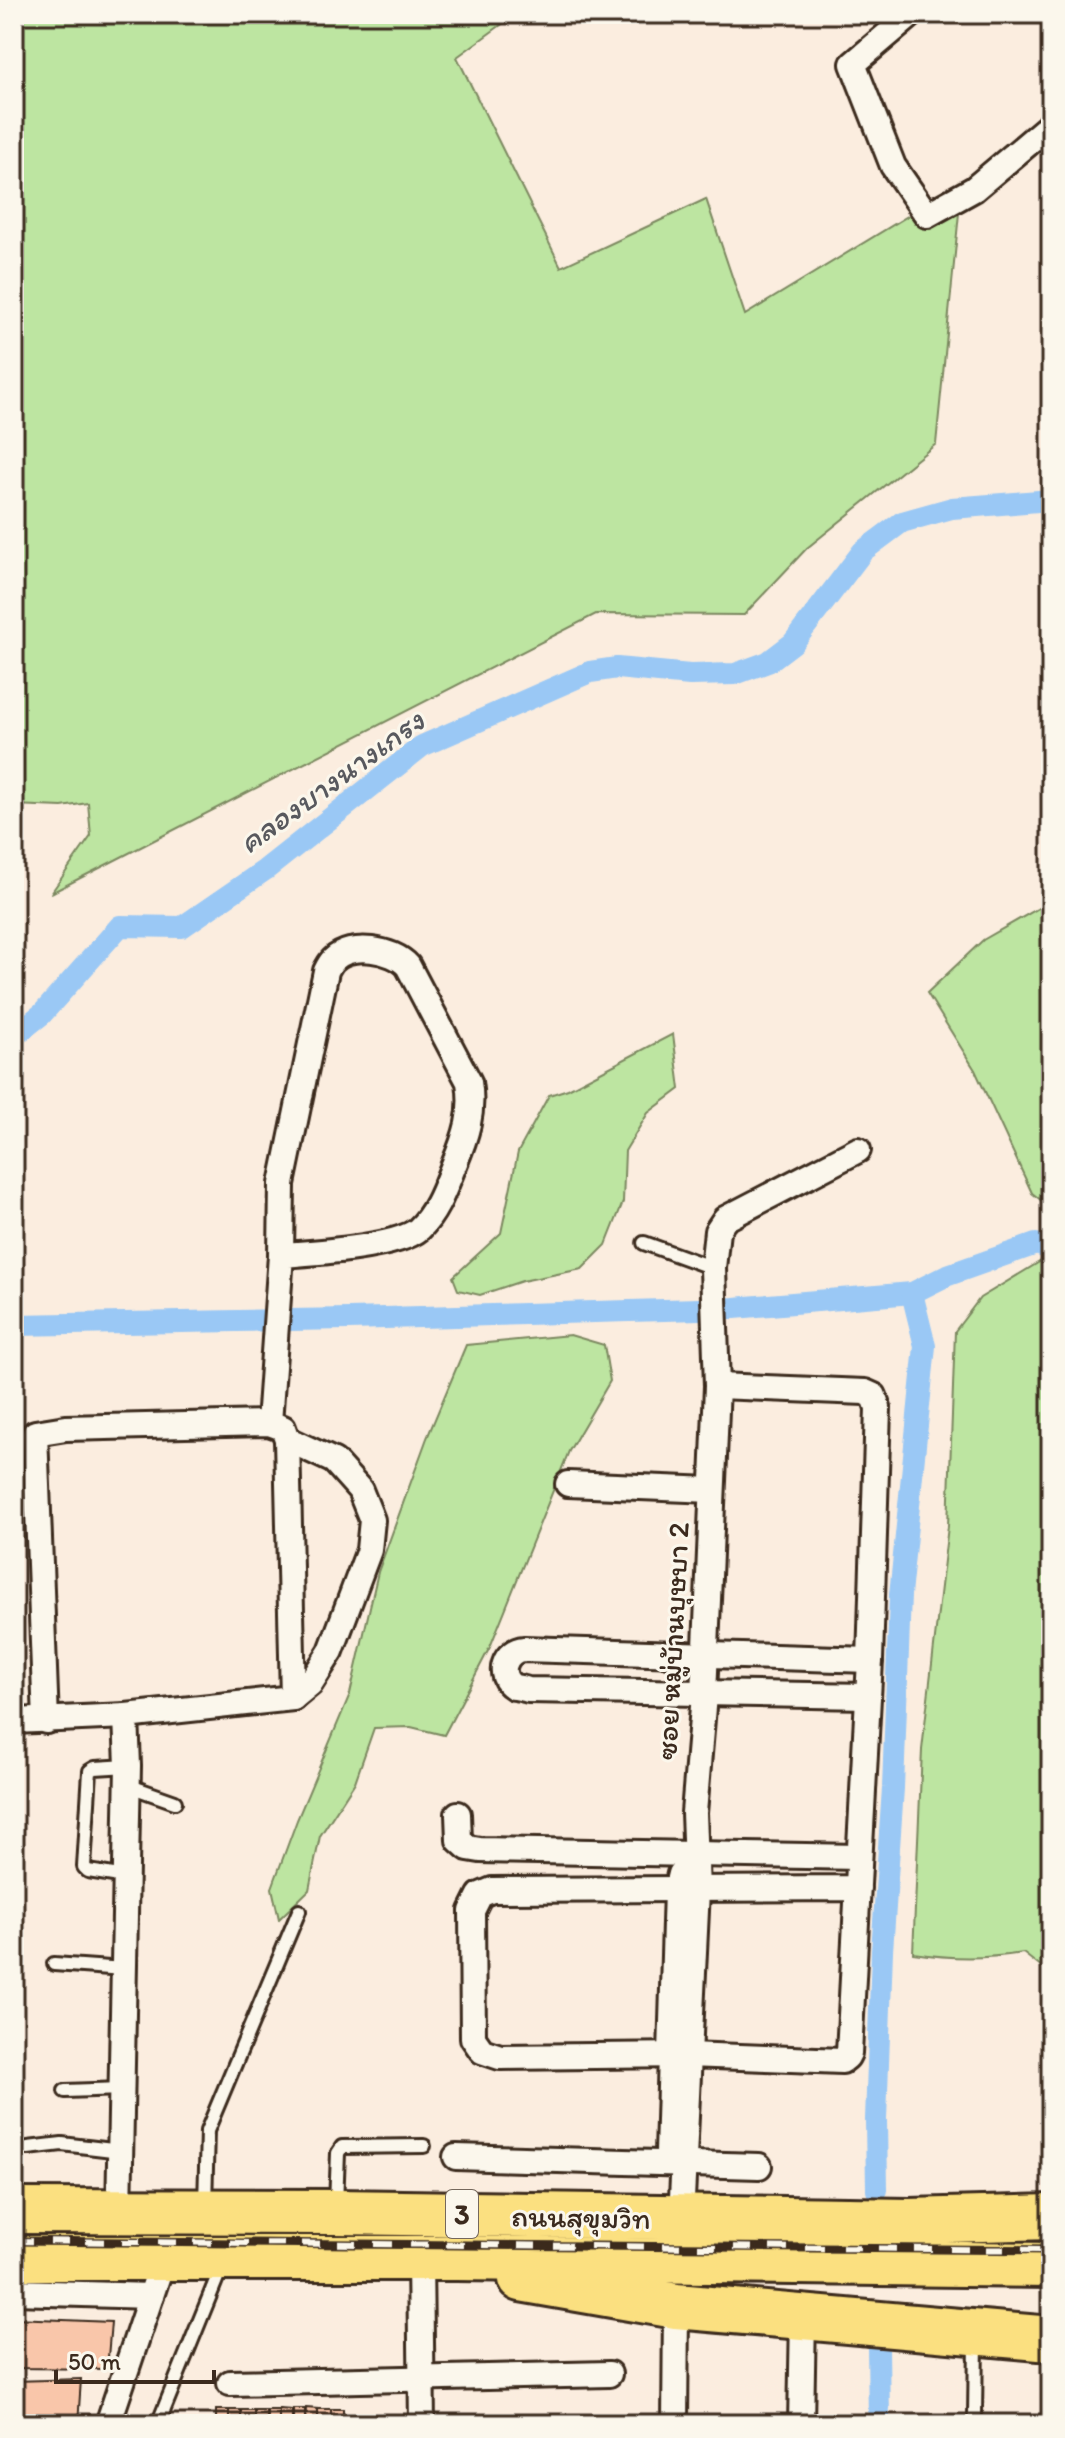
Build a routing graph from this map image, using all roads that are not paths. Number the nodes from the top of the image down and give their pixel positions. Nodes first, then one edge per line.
1 (912, 14) edge
2 (1051, 124) edge
3 (858, 1150) dead end
4 (644, 1243) dead end
5 (281, 1255) junction
6 (713, 1280) junction
7 (717, 1386) junction
8 (278, 1431) junction
9 (568, 1484) dead end
10 (712, 1490) junction
11 (704, 1656) junction
12 (870, 1660) junction
13 (704, 1695) junction
14 (868, 1696) junction
15 (293, 1698) junction
16 (126, 1716) junction
17 (14, 1721) edge
18 (46, 1721) junction
19 (127, 1776) junction
20 (175, 1802) dead end
21 (458, 1814) dead end
22 (690, 1856) junction
23 (859, 1857) junction
24 (126, 1877) junction
25 (858, 1888) junction
26 (687, 1890) junction
27 (299, 1911) dead end
28 (54, 1964) dead end
29 (124, 1969) junction
30 (679, 2055) junction
31 (122, 2089) junction
32 (65, 2091) dead end
33 (424, 2146) dead end
34 (28, 2148) dead end
35 (121, 2151) junction
36 (456, 2157) dead end
37 (675, 2164) junction
38 (759, 2166) dead end
39 (14, 2211) edge
40 (205, 2211) junction
41 (119, 2212) junction
42 (336, 2212) junction
43 (1051, 2217) edge
44 (673, 2219) junction
45 (225, 2257) junction
46 (14, 2258) edge
47 (338, 2258) junction
48 (434, 2259) junction
49 (1051, 2265) edge
50 (158, 2276) junction
51 (14, 2292) edge
52 (676, 2306) junction
53 (1051, 2312) edge
54 (803, 2316) junction
55 (976, 2332) junction
56 (1051, 2339) edge
57 (609, 2374) dead end
58 (421, 2379) junction
59 (230, 2383) dead end
60 (975, 2415) dead end
61 (108, 2424) edge
62 (158, 2424) edge
63 (422, 2424) edge
64 (675, 2424) edge
65 (801, 2424) edge

1 - 2 street
3 - 6 street, ซอย หมู่บ้านบุษบา 2
4 - 6 lane
5 - 5 street
5 - 8 street
6 - 7 street, ซอย หมู่บ้านบุษบา 2
7 - 10 street, ซอย หมู่บ้านบุษบา 2
7 - 12 street
8 - 15 street
8 - 15 street
8 - 18 street
9 - 10 street
10 - 11 street, ซอย หมู่บ้านบุษบา 2
11 - 12 street
11 - 13 street, ซอย หมู่บ้านบุษบา 2
11 - 13 street
12 - 14 street
13 - 14 street
13 - 22 street, ซอย หมู่บ้านบุษบา 2
14 - 23 street
15 - 16 street
16 - 18 street
16 - 19 street
17 - 18 street
19 - 20 lane
19 - 24 street
19 - 24 lane
21 - 22 street
22 - 23 street
22 - 26 street, ซอย หมู่บ้านบุษบา 2
23 - 25 street
24 - 29 street
25 - 26 street
25 - 30 street
26 - 30 street, ซอย หมู่บ้านบุษบา 2
26 - 30 street
27 - 40 lane
28 - 29 lane
29 - 31 street
30 - 37 street, ซอย หมู่บ้านบุษบา 2
31 - 32 lane
31 - 35 street
33 - 42 lane
34 - 35 lane
35 - 41 street
36 - 37 street
37 - 38 street
37 - 44 street, ซอย หมู่บ้านบุษบา 2
39 - 41 highway, ถนนสุขุมวิท / 3
40 - 41 highway, ถนนสุขุมวิท / 3
40 - 42 highway, ถนนสุขุมวิท / 3
42 - 44 highway, ถนนสุขุมวิท / 3
42 - 47 highway
43 - 44 highway, ถนนสุขุมวิท / 3
45 - 47 highway, ถนนสุขุมวิท / 3
45 - 50 highway, ถนนสุขุมวิท / 3
45 - 62 lane
46 - 50 highway, ถนนสุขุมวิท / 3
47 - 48 highway, ถนนสุขุมวิท / 3
48 - 49 highway, ถนนสุขุมวิท / 3
48 - 52 highway
48 - 53 highway
48 - 58 street
50 - 51 street
50 - 61 street
52 - 54 highway
52 - 64 street
54 - 55 highway
54 - 65 street
55 - 56 highway
55 - 60 lane
57 - 58 street
58 - 59 street
58 - 63 street

